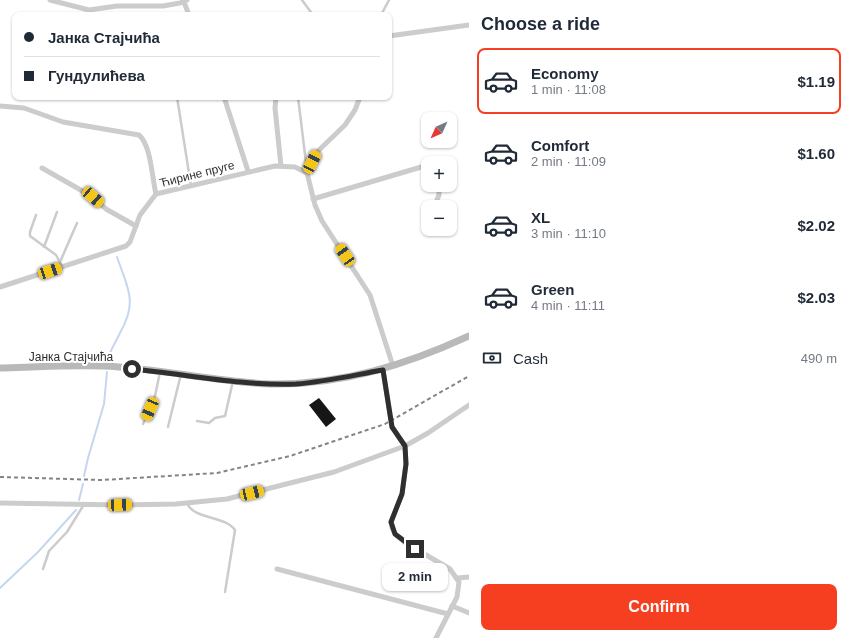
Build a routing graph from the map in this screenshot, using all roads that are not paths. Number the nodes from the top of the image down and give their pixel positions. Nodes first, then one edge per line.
1 (50, 0) edge
2 (302, 0) edge
3 (389, 0) edge
4 (186, 1) edge
5 (188, 12) edge
6 (311, 12) edge
7 (382, 12) edge
8 (469, 25) edge
9 (392, 36) edge
10 (177, 100) edge
11 (225, 100) edge
12 (276, 100) edge
13 (298, 100) edge
14 (359, 100) edge
15 (0, 106) edge
16 (281, 166) junction
17 (421, 167) edge
18 (42, 168) dead end
19 (248, 171) junction
20 (307, 173) junction
21 (191, 186) junction
22 (156, 194) junction
23 (313, 199) junction
24 (57, 212) dead end
25 (36, 215) dead end
26 (77, 223) dead end
27 (136, 226) junction
28 (44, 247) junction
29 (61, 264) junction
30 (0, 287) edge
31 (469, 336) edge
32 (393, 366) junction
33 (0, 368) edge
34 (383, 370) junction
35 (160, 372) junction
36 (182, 374) junction
37 (233, 381) junction
38 (469, 405) edge
39 (197, 421) dead end
40 (143, 424) dead end
41 (168, 427) dead end
42 (405, 446) junction
43 (187, 502) junction
44 (0, 503) edge
45 (83, 506) junction
46 (43, 569) dead end
47 (277, 569) dead end
48 (469, 577) edge
49 (458, 578) junction
50 (225, 592) dead end
51 (452, 606) junction
52 (469, 613) edge
53 (448, 614) junction
54 (436, 638) edge

1 - 4 street
2 - 6 lane
3 - 7 lane
4 - 5 street
8 - 9 street
10 - 21 lane
11 - 19 street
12 - 16 street
13 - 20 lane
14 - 20 street
15 - 22 street
16 - 19 street, Ћирине пруге
16 - 20 street, Ћирине пруге
17 - 23 street
18 - 27 street
19 - 21 street, Ћирине пруге
20 - 23 street
21 - 22 street, Ћирине пруге
22 - 27 street, Ћирине пруге
23 - 32 street
24 - 28 lane
25 - 28 lane
26 - 29 lane
27 - 29 street, Ћирине пруге
28 - 29 lane
29 - 30 street
31 - 32 street, Јанка Стајчића
32 - 34 street, Јанка Стајчића
33 - 35 street, Јанка Стајчића
34 - 37 street, Јанка Стајчића
34 - 42 street
35 - 36 street, Јанка Стајчића
35 - 40 lane
36 - 37 street, Јанка Стајчића
36 - 41 lane
37 - 39 lane
38 - 42 street
42 - 43 street
42 - 49 street
43 - 45 street
43 - 50 lane
44 - 45 street
45 - 46 lane
47 - 53 street
48 - 49 street
49 - 51 street
51 - 52 street
51 - 53 street
53 - 54 street

